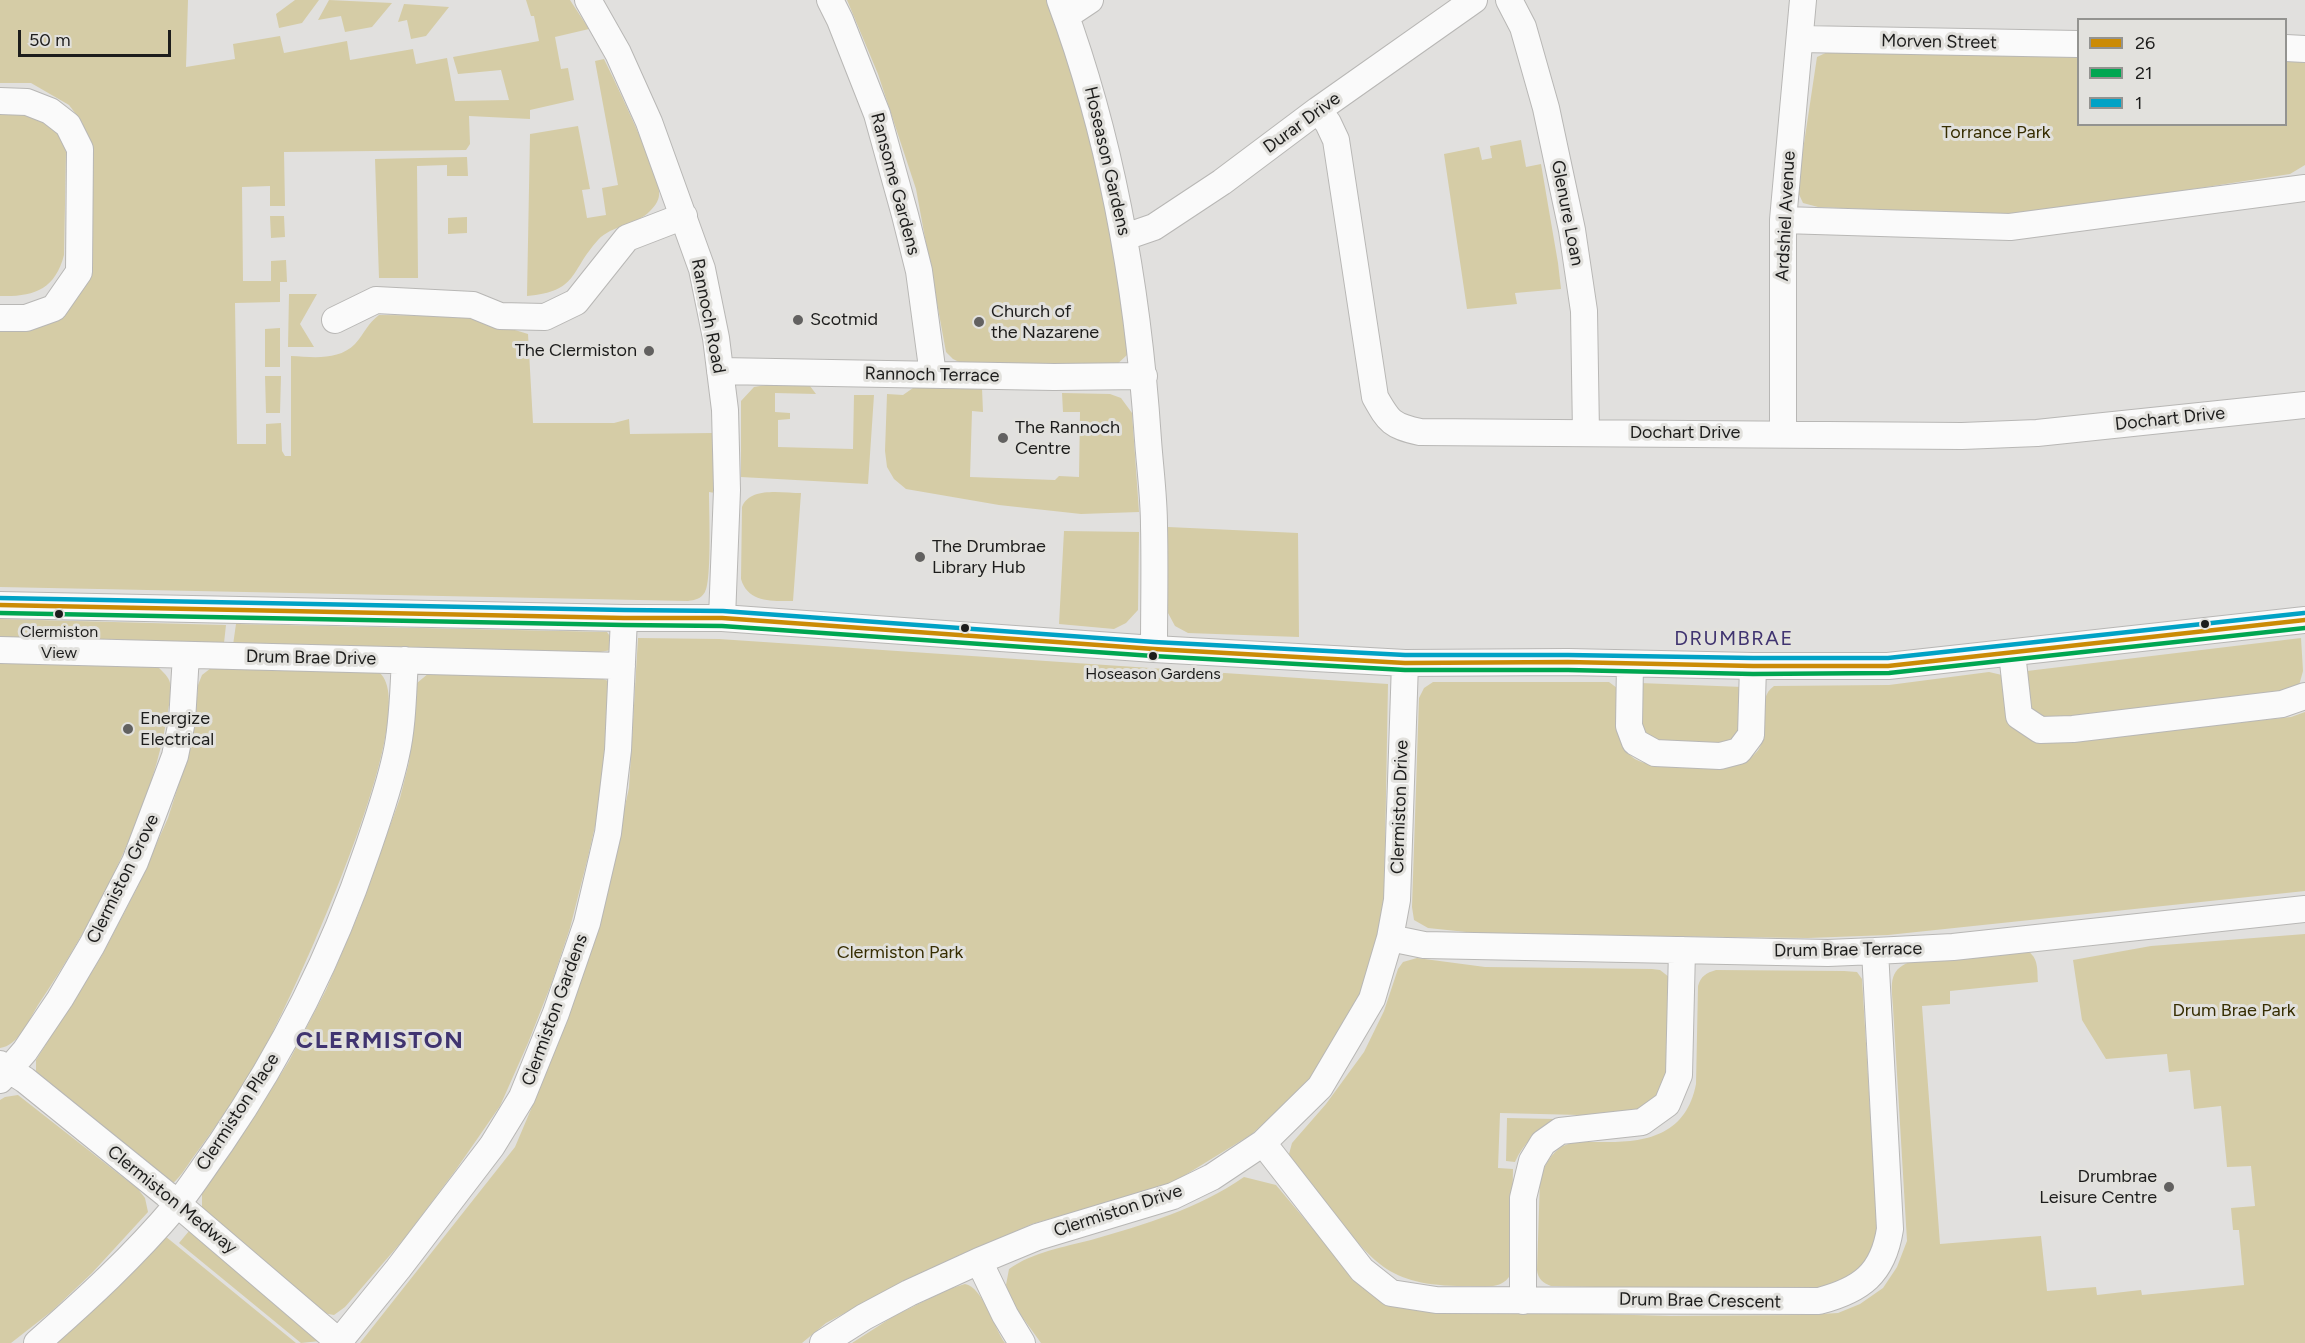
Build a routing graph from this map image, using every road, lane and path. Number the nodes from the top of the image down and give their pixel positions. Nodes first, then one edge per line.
1 (588, 0) edge
2 (830, 0) edge
3 (1090, 0) edge
4 (1474, 0) edge
5 (1509, 0) edge
6 (1803, 0) edge
7 (1063, 8) edge
8 (1800, 39) junction
9 (2077, 44) edge
10 (2287, 48) edge
11 (2305, 48) edge
12 (0, 101) edge
13 (1318, 110) junction
14 (2305, 188) edge
15 (684, 216) junction
16 (1783, 220) junction
17 (1125, 237) junction
18 (0, 318) edge
19 (335, 320) dead end
20 (720, 371) junction
21 (933, 375) junction
22 (1144, 376) junction
23 (2305, 405) edge
24 (1586, 433) junction
25 (1783, 433) junction
26 (0, 605) edge
27 (624, 618) junction
28 (722, 618) junction
29 (2305, 620) edge
30 (1154, 649) junction
31 (0, 650) edge
32 (2012, 653) junction
33 (186, 655) junction
34 (405, 660) junction
35 (1405, 663) junction
36 (1630, 664) junction
37 (622, 666) junction
38 (1754, 666) junction
39 (2305, 696) edge
40 (2305, 909) edge
41 (1390, 938) junction
42 (1682, 950) junction
43 (1875, 951) junction
44 (3, 1071) edge
45 (1263, 1143) junction
46 (177, 1204) junction
47 (979, 1261) junction
48 (1523, 1301) junction
49 (339, 1342) edge
50 (37, 1343) edge
51 (823, 1343) edge
52 (1022, 1343) edge

1 - 15 street, Rannoch Road
2 - 21 street, Ransome Gardens
3 - 7 street
4 - 13 street, Durar Drive
5 - 24 street, Glenure Loan
6 - 8 street, Ardshiel Avenue
7 - 17 street, Hoseason Gardens
8 - 9 street, Morven Street
8 - 16 street, Ardshiel Avenue
10 - 11 street
12 - 18 street
13 - 17 street, Durar Drive
13 - 24 street, Dochart Drive
14 - 16 street
15 - 19 street
15 - 20 street, Rannoch Road
16 - 25 street, Ardshiel Avenue
17 - 22 street, Hoseason Gardens
20 - 21 street, Rannoch Terrace
20 - 28 street, Rannoch Road
21 - 22 street, Rannoch Terrace
22 - 30 street, Hoseason Gardens
23 - 25 street, Dochart Drive
24 - 25 street, Dochart Drive
26 - 27 street
27 - 28 street
27 - 37 street, Clermiston Gardens
28 - 30 street
29 - 32 street
30 - 35 street
31 - 33 street, Drum Brae Drive
32 - 38 street
32 - 39 street
33 - 34 street, Drum Brae Drive
33 - 44 street, Clermiston Grove
34 - 37 street, Drum Brae Drive
34 - 46 street, Clermiston Place
35 - 36 street
35 - 41 street, Clermiston Drive
36 - 38 street
36 - 38 street
37 - 49 street, Clermiston Gardens
40 - 43 street, Drum Brae Terrace
41 - 42 street, Drum Brae Terrace
41 - 45 street, Clermiston Drive
42 - 43 street, Drum Brae Terrace
42 - 48 street
43 - 48 street, Drum Brae Crescent
44 - 46 street, Clermiston Medway
45 - 47 street, Clermiston Drive
45 - 48 street, Drum Brae Crescent
46 - 49 street, Clermiston Medway
46 - 50 street, Clermiston Place
47 - 51 street, Clermiston Drive
47 - 52 street

